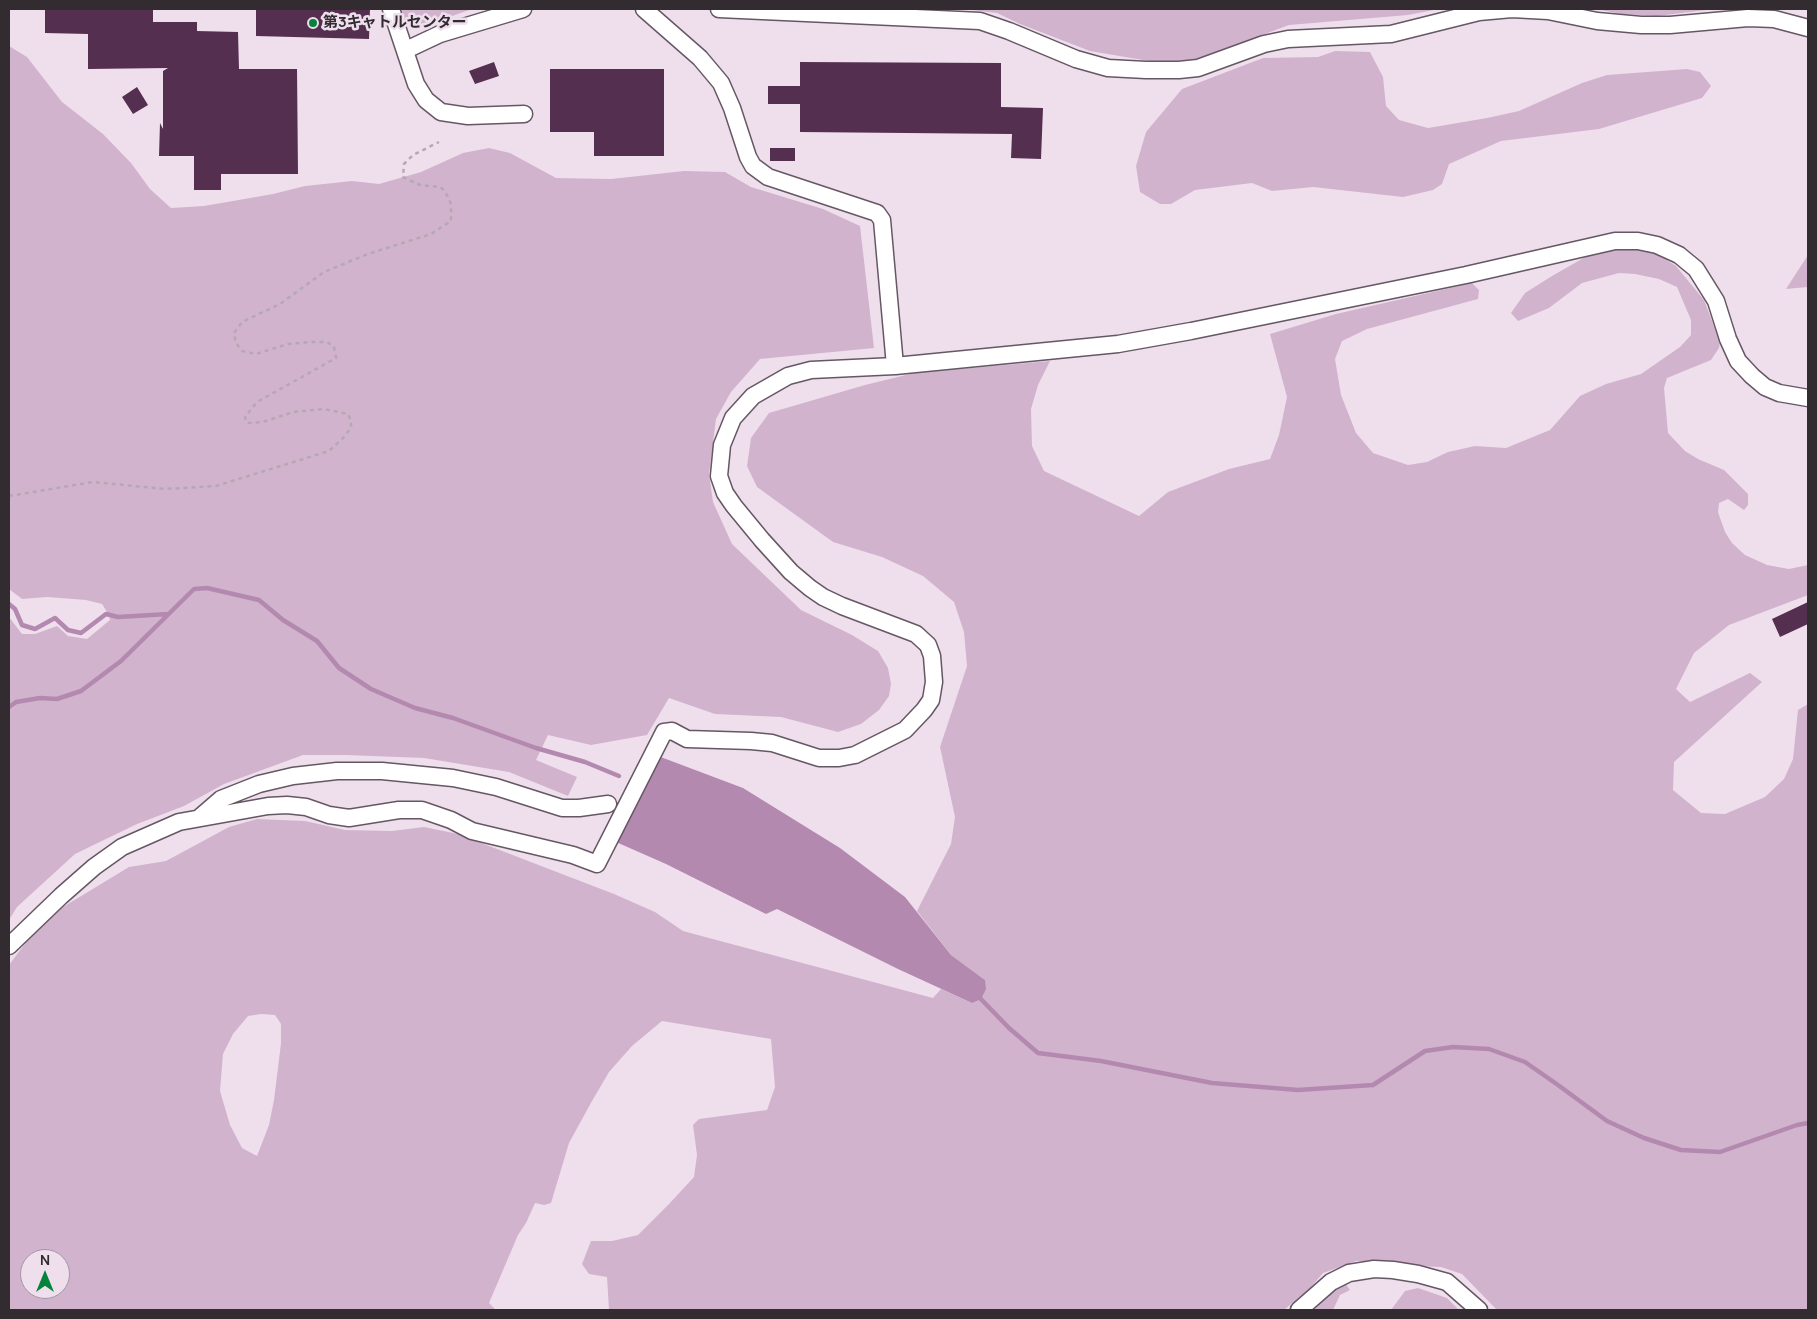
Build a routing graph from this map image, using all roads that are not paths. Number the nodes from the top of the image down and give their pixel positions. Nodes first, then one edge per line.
1 (391, 9) edge
2 (523, 9) edge
3 (644, 9) edge
4 (719, 9) edge
5 (1808, 28) edge
6 (406, 50) junction
7 (524, 114) dead end
8 (895, 366) junction
9 (1808, 398) edge
10 (608, 804) dead end
11 (199, 818) junction
12 (9, 946) edge
13 (1299, 1310) edge
14 (1479, 1310) edge

1 - 6 street
2 - 6 street
3 - 8 street
4 - 5 street
6 - 7 street
8 - 9 street
8 - 11 street
10 - 11 street
11 - 12 street
13 - 14 street

